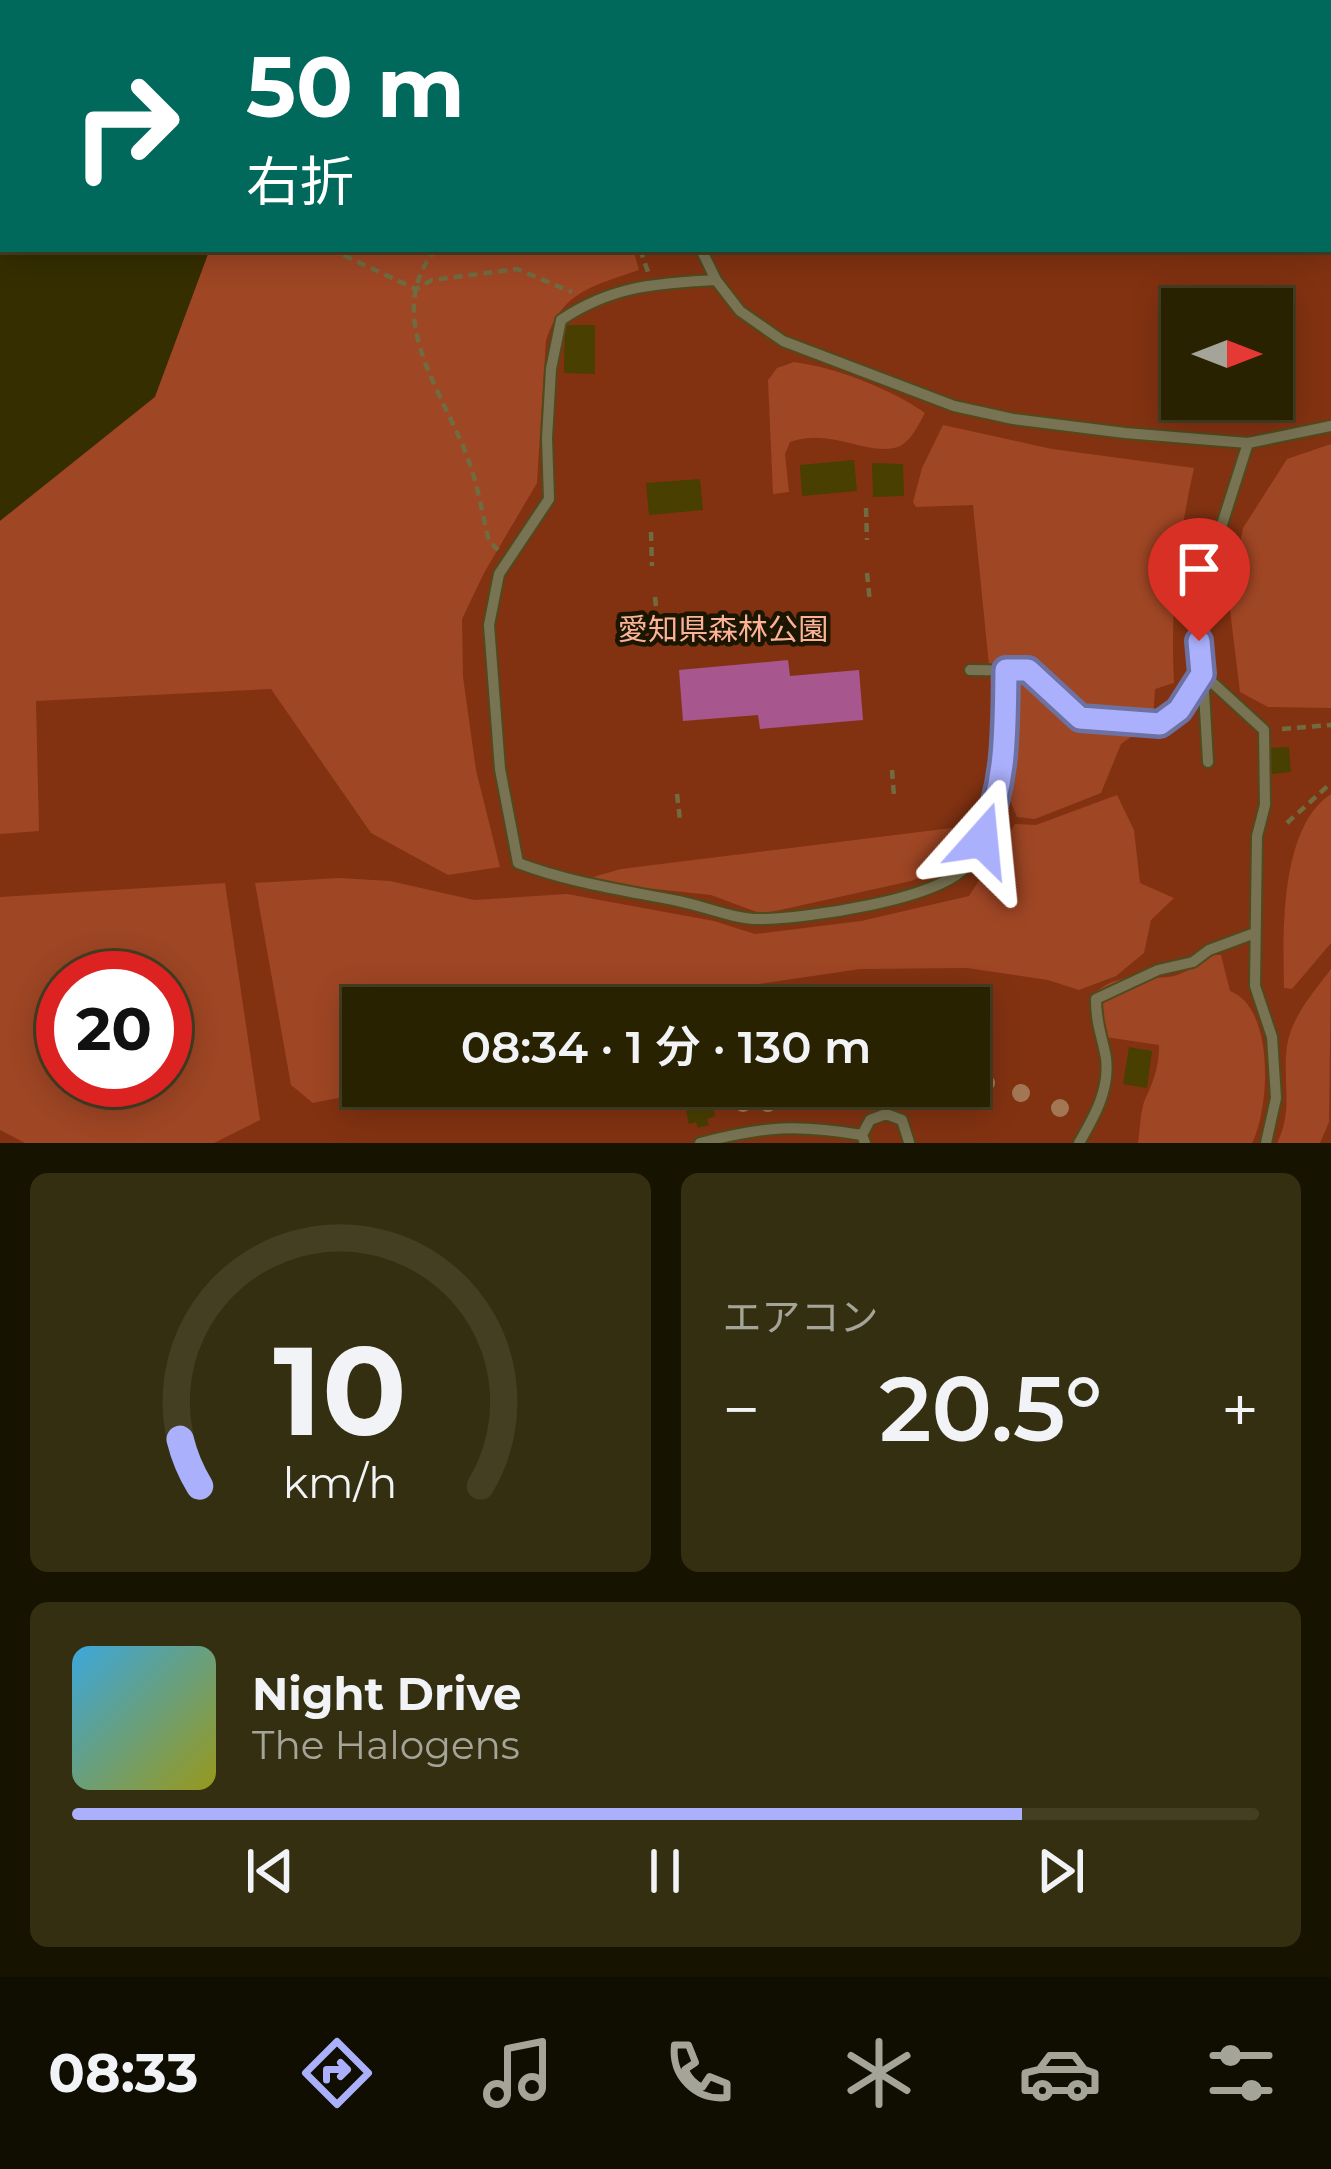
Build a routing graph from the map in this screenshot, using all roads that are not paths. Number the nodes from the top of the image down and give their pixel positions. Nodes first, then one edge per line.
1 (702, 252) edge
2 (716, 280) junction
3 (1331, 426) edge
4 (1248, 443) junction
5 (970, 670) dead end
6 (1006, 670) junction
7 (1202, 674) junction
8 (1208, 762) dead end
9 (1255, 933) junction
10 (864, 1139) edge
11 (700, 1143) edge
12 (910, 1143) edge
13 (1078, 1143) edge
14 (1266, 1143) edge

1 - 2 lane
2 - 4 lane
2 - 6 lane
3 - 4 lane
4 - 7 lane
5 - 6 lane
6 - 7 lane
7 - 8 lane
7 - 9 lane
9 - 13 lane
9 - 14 lane
10 - 11 lane
10 - 12 lane

